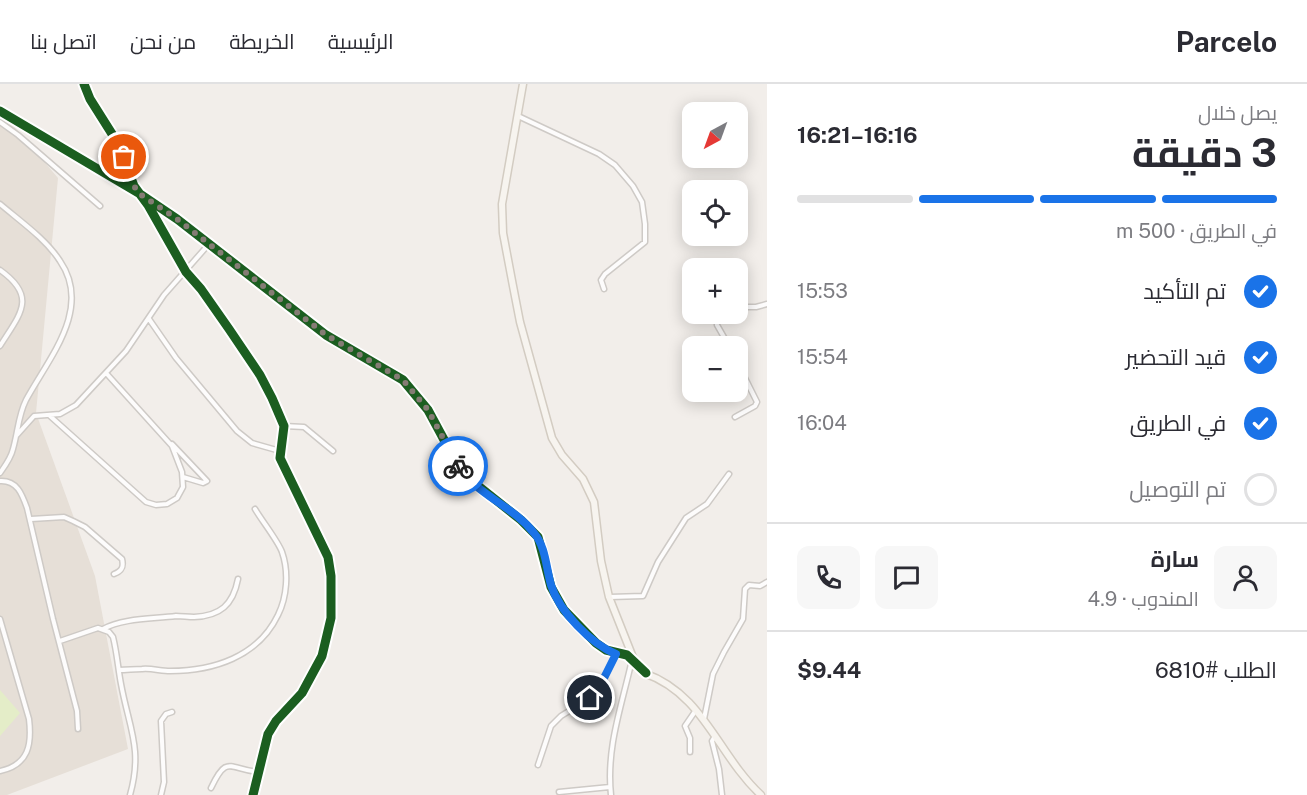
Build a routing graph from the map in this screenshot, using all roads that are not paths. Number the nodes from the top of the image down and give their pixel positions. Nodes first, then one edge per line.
1 (84, 84) edge
2 (522, 85) edge
3 (0, 111) edge
4 (519, 116) junction
5 (0, 122) edge
6 (140, 194) junction
7 (0, 204) edge
8 (100, 206) dead end
9 (209, 244) junction
10 (0, 270) edge
11 (186, 272) junction
12 (604, 289) dead end
13 (767, 304) edge
14 (748, 307) edge
15 (149, 319) junction
16 (0, 346) edge
17 (106, 373) junction
18 (748, 384) edge
19 (50, 416) junction
20 (735, 417) dead end
21 (284, 426) junction
22 (16, 436) junction
23 (165, 438) junction
24 (280, 451) junction
25 (333, 451) dead end
26 (0, 473) edge
27 (729, 474) dead end
28 (183, 477) junction
29 (0, 481) edge
30 (255, 509) dead end
31 (31, 519) junction
32 (114, 574) dead end
33 (238, 579) dead end
34 (767, 582) edge
35 (609, 597) junction
36 (0, 619) edge
37 (103, 629) junction
38 (60, 641) junction
39 (627, 659) junction
40 (119, 670) junction
41 (697, 709) junction
42 (172, 712) dead end
43 (704, 719) junction
44 (78, 729) dead end
45 (715, 736) junction
46 (690, 752) dead end
47 (538, 765) dead end
48 (0, 771) edge
49 (258, 771) junction
50 (745, 777) junction
51 (610, 787) junction
52 (211, 788) dead end
53 (559, 792) dead end
54 (130, 795) edge
55 (161, 795) edge
56 (253, 795) edge
57 (611, 795) edge
58 (722, 795) edge
59 (761, 795) edge
60 (767, 795) edge

1 - 6 street
2 - 4 street
3 - 6 street
4 - 12 street
4 - 35 street
5 - 8 street
6 - 9 street
6 - 11 street
7 - 22 street
9 - 11 street
9 - 39 street
10 - 16 street
11 - 15 street
11 - 21 street
13 - 14 street
15 - 17 street
15 - 24 street
17 - 19 street
17 - 23 street
18 - 20 street
19 - 22 street
19 - 28 street
21 - 24 street
21 - 25 street
22 - 26 street
23 - 28 street
23 - 28 street
24 - 49 street
27 - 35 street
29 - 31 street
30 - 40 street
31 - 32 street
31 - 38 street
33 - 37 street
34 - 43 street
35 - 39 street
36 - 48 street
37 - 38 street
37 - 40 street
38 - 44 street
39 - 41 street
39 - 47 street
39 - 51 street
40 - 54 street
41 - 43 street
41 - 46 street
42 - 55 street
43 - 45 street
45 - 50 street
45 - 58 street
49 - 52 street
49 - 56 street
50 - 59 street
50 - 60 street
51 - 53 street
51 - 57 street

